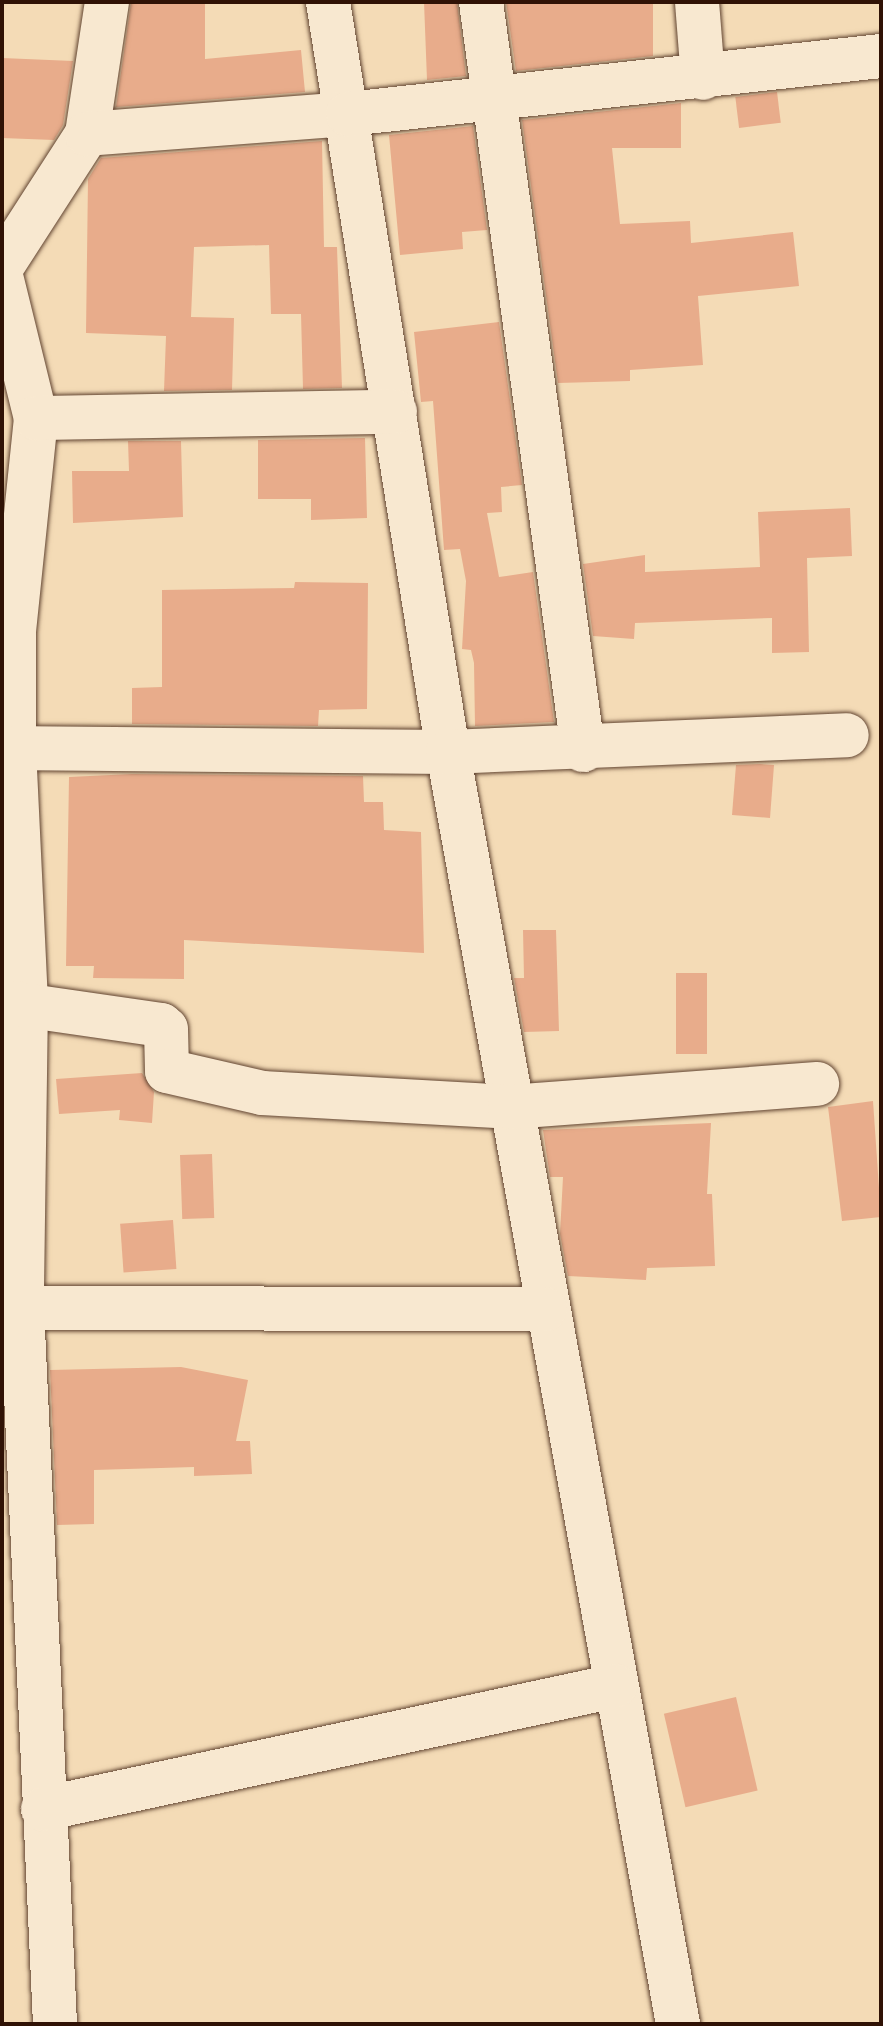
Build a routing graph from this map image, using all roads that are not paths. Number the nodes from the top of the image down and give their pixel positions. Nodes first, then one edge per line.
1 (107, 2) edge
2 (328, 2) edge
3 (481, 2) edge
4 (697, 2) edge
5 (881, 56) edge
6 (703, 78) junction
7 (493, 96) junction
8 (348, 114) junction
9 (87, 134) junction
10 (2, 266) edge
11 (2, 280) edge
12 (395, 412) junction
13 (36, 418) junction
14 (14, 517) edge
15 (847, 735) dead end
16 (8, 748) edge
17 (583, 750) junction
18 (448, 752) junction
19 (14, 1002) edge
20 (817, 1084) dead end
21 (510, 1107) junction
22 (12, 1308) edge
23 (545, 1309) junction
24 (615, 1686) junction
25 (43, 1809) junction
26 (55, 2024) edge
27 (678, 2024) edge

1 - 9 street
2 - 8 street
3 - 7 street
4 - 6 street
5 - 6 street
6 - 7 street
7 - 8 street
7 - 17 street
8 - 9 street
8 - 12 street
9 - 10 street
11 - 13 street
12 - 13 street
12 - 18 street
13 - 14 street
14 - 16 street
15 - 17 street
16 - 18 street
16 - 19 street
17 - 18 street
18 - 21 street
19 - 21 street
19 - 22 street
20 - 21 street
21 - 23 street
22 - 23 street
22 - 25 street
23 - 24 street
24 - 25 street
24 - 27 street
25 - 26 street

